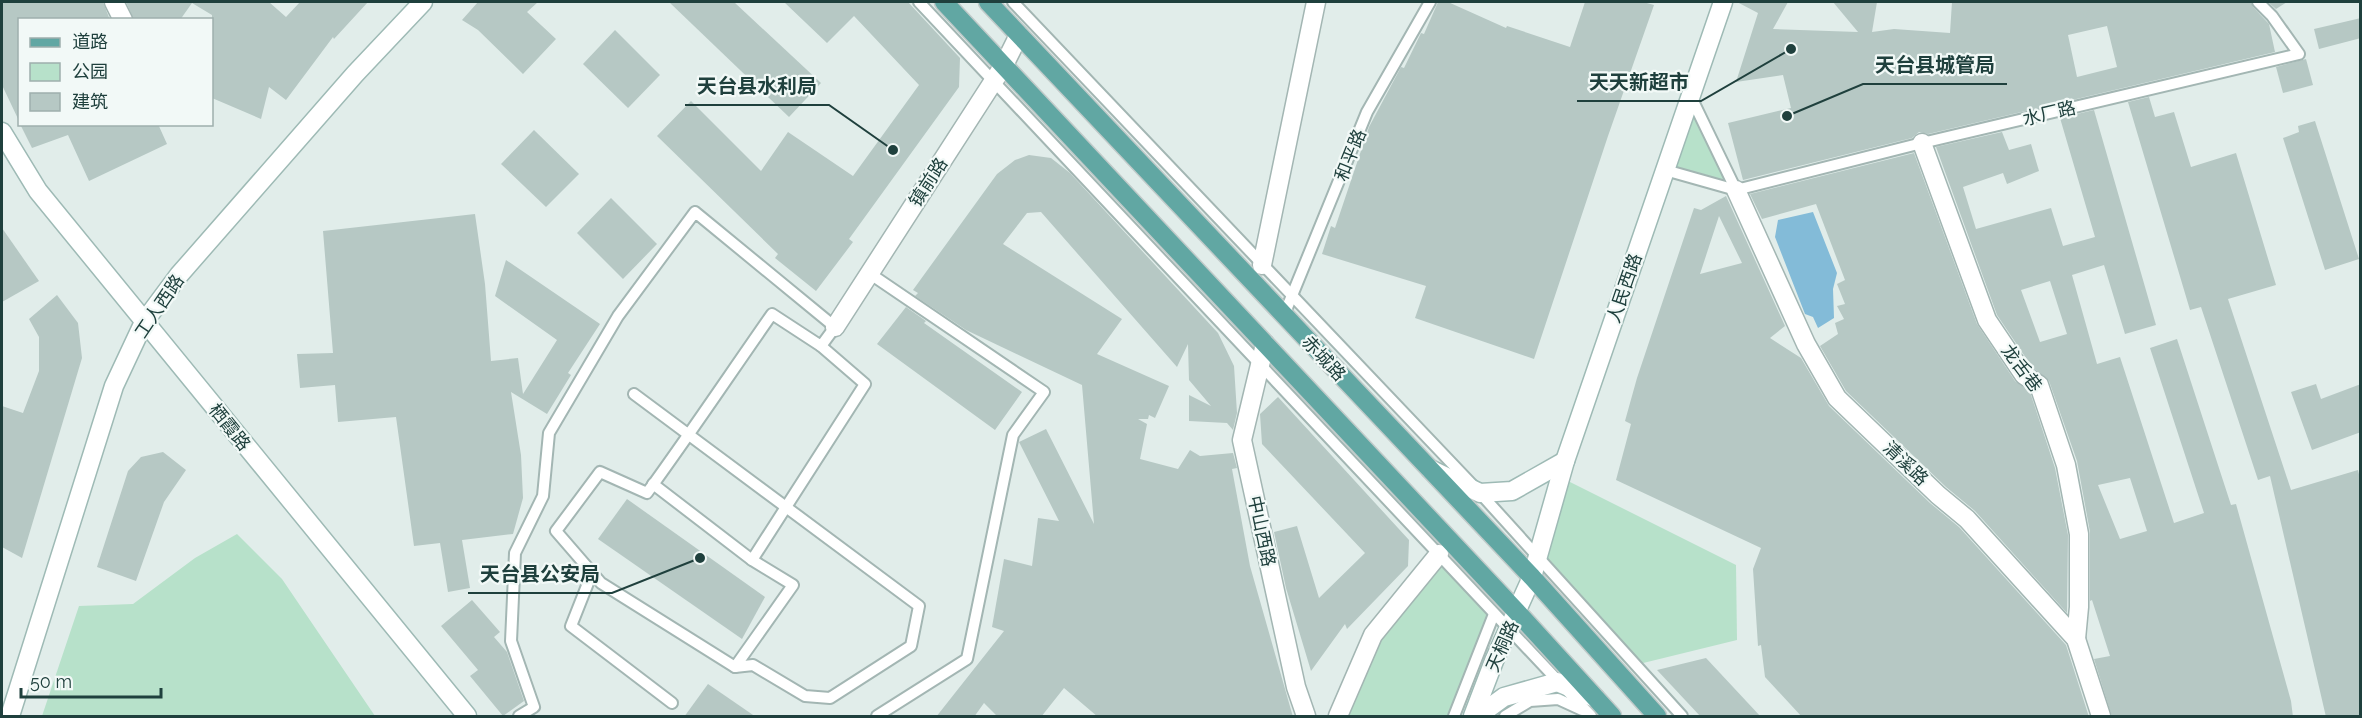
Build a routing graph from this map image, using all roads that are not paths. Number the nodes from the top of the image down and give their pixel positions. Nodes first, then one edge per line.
1 (114, 2) edge
2 (423, 2) edge
3 (919, 2) edge
4 (944, 2) edge
5 (988, 2) edge
6 (1013, 2) edge
7 (1316, 2) edge
8 (1430, 2) edge
9 (1723, 2) edge
10 (2258, 2) edge
11 (122, 18) edge
12 (1019, 35) junction
13 (1004, 65) junction
14 (993, 81) junction
15 (1690, 97) junction
16 (2, 132) edge
17 (1922, 143) junction
18 (1665, 170) junction
19 (1736, 190) junction
20 (1262, 265) junction
21 (870, 273) junction
22 (1284, 315) junction
23 (144, 322) junction
24 (835, 327) junction
25 (1265, 344) junction
26 (821, 346) junction
27 (1260, 364) junction
28 (634, 394) dead end
29 (688, 435) junction
30 (1565, 461) junction
31 (1430, 469) junction
32 (654, 484) junction
33 (1480, 493) junction
34 (786, 507) junction
35 (1439, 554) junction
36 (1538, 556) junction
37 (752, 560) junction
38 (592, 573) junction
39 (1532, 577) junction
40 (1517, 612) junction
41 (1494, 614) junction
42 (1508, 630) junction
43 (2076, 639) junction
44 (735, 667) junction
45 (1557, 681) junction
46 (672, 703) dead end
47 (1591, 709) edge
48 (10, 717) edge
49 (467, 717) edge
50 (519, 717) edge
51 (877, 717) edge
52 (1306, 717) edge
53 (1338, 717) edge
54 (1454, 717) edge
55 (1473, 717) edge
56 (1478, 717) edge
57 (1505, 717) edge
58 (1612, 717) edge
59 (1657, 717) edge
60 (1682, 717) edge
61 (2101, 717) edge

1 - 11 street
2 - 23 street, 工人西路
3 - 14 lane
4 - 13 main road, 赤城路
5 - 12 main road, 赤城路
6 - 20 lane
7 - 20 street
8 - 22 lane, 和平路
9 - 15 street, 人民西路
10 - 17 lane, 水厂路
12 - 13 street, 镇前路
12 - 22 main road, 赤城路
13 - 14 street, 镇前路
13 - 25 main road, 赤城路
14 - 21 street, 镇前路
14 - 27 lane
15 - 18 street, 人民西路
15 - 19 lane
16 - 23 street, 栖霞路
17 - 19 lane, 水厂路
17 - 43 street, 龙舌巷
18 - 19 lane, 水厂路
18 - 30 street, 人民西路
19 - 43 street, 清溪路
20 - 33 lane
21 - 24 street, 镇前路
21 - 51 lane
22 - 31 main road, 赤城路
23 - 48 street, 工人西路
23 - 49 street, 栖霞路
24 - 26 lane
24 - 50 lane
25 - 27 street, 中山西路
25 - 40 main road, 赤城路
26 - 29 lane
26 - 34 lane
27 - 35 lane
27 - 52 street, 中山西路
28 - 29 lane
29 - 32 lane
29 - 34 lane
30 - 33 street
30 - 36 street, 人民西路
31 - 33 street
31 - 39 main road, 赤城路
32 - 37 lane
32 - 38 lane
33 - 36 lane
34 - 37 lane
34 - 44 lane
35 - 41 lane
35 - 53 street
36 - 39 street, 人民西路
36 - 60 lane
37 - 44 lane
38 - 44 lane
38 - 46 lane
39 - 40 street, 天桐路
39 - 59 main road, 赤城路
40 - 42 street, 天桐路
40 - 47 main road, 赤城路
41 - 42 lane
41 - 54 lane
42 - 45 lane
42 - 55 street, 天桐路
43 - 61 street, 清溪路
45 - 47 street
45 - 56 street
47 - 57 lane
47 - 58 main road, 赤城路

